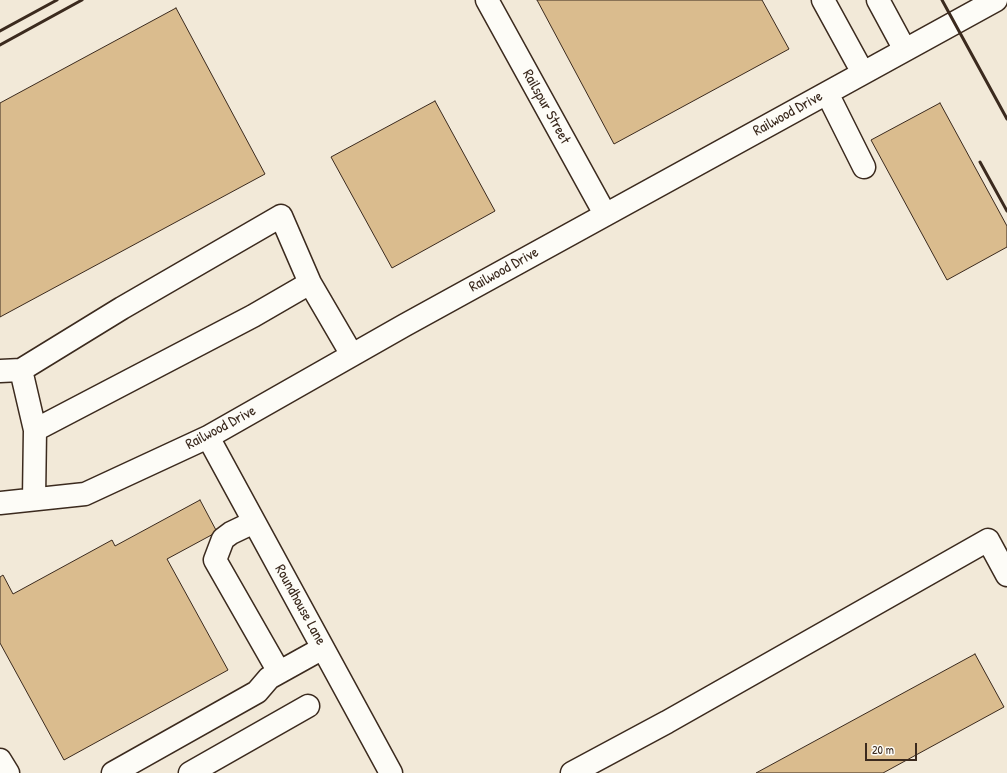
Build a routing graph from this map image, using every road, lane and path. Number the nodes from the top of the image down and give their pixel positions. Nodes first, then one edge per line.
1 (487, 0) edge
2 (823, 0) edge
3 (878, 0) edge
4 (996, 0) edge
5 (906, 50) junction
6 (863, 73) junction
7 (827, 92) junction
8 (864, 167) dead end
9 (605, 214) junction
10 (310, 283) junction
11 (352, 356) junction
12 (10, 370) edge
13 (35, 430) junction
14 (208, 437) junction
15 (34, 499) junction
16 (0, 503) edge
17 (254, 522) junction
18 (1007, 575) edge
19 (323, 648) junction
20 (279, 672) junction
21 (308, 706) dead end
22 (0, 760) edge
23 (8, 773) edge
24 (113, 773) edge
25 (190, 773) edge
26 (391, 773) edge
27 (572, 773) edge

1 - 9 street, Railspur Street
2 - 6 street
3 - 5 street
4 - 5 street, Railwood Drive
5 - 6 street, Railwood Drive
6 - 7 street, Railwood Drive
7 - 8 street
7 - 9 street, Railwood Drive
9 - 11 street, Railwood Drive
10 - 11 street
10 - 12 street
10 - 13 street
11 - 14 street, Railwood Drive
12 - 13 street
13 - 15 street
14 - 15 street, Railwood Drive
14 - 17 street, Roundhouse Lane
15 - 16 street, Railwood Drive
17 - 19 street, Roundhouse Lane
17 - 20 street
18 - 27 street
19 - 20 street
19 - 26 street, Roundhouse Lane
20 - 24 street
21 - 25 street
22 - 23 street

